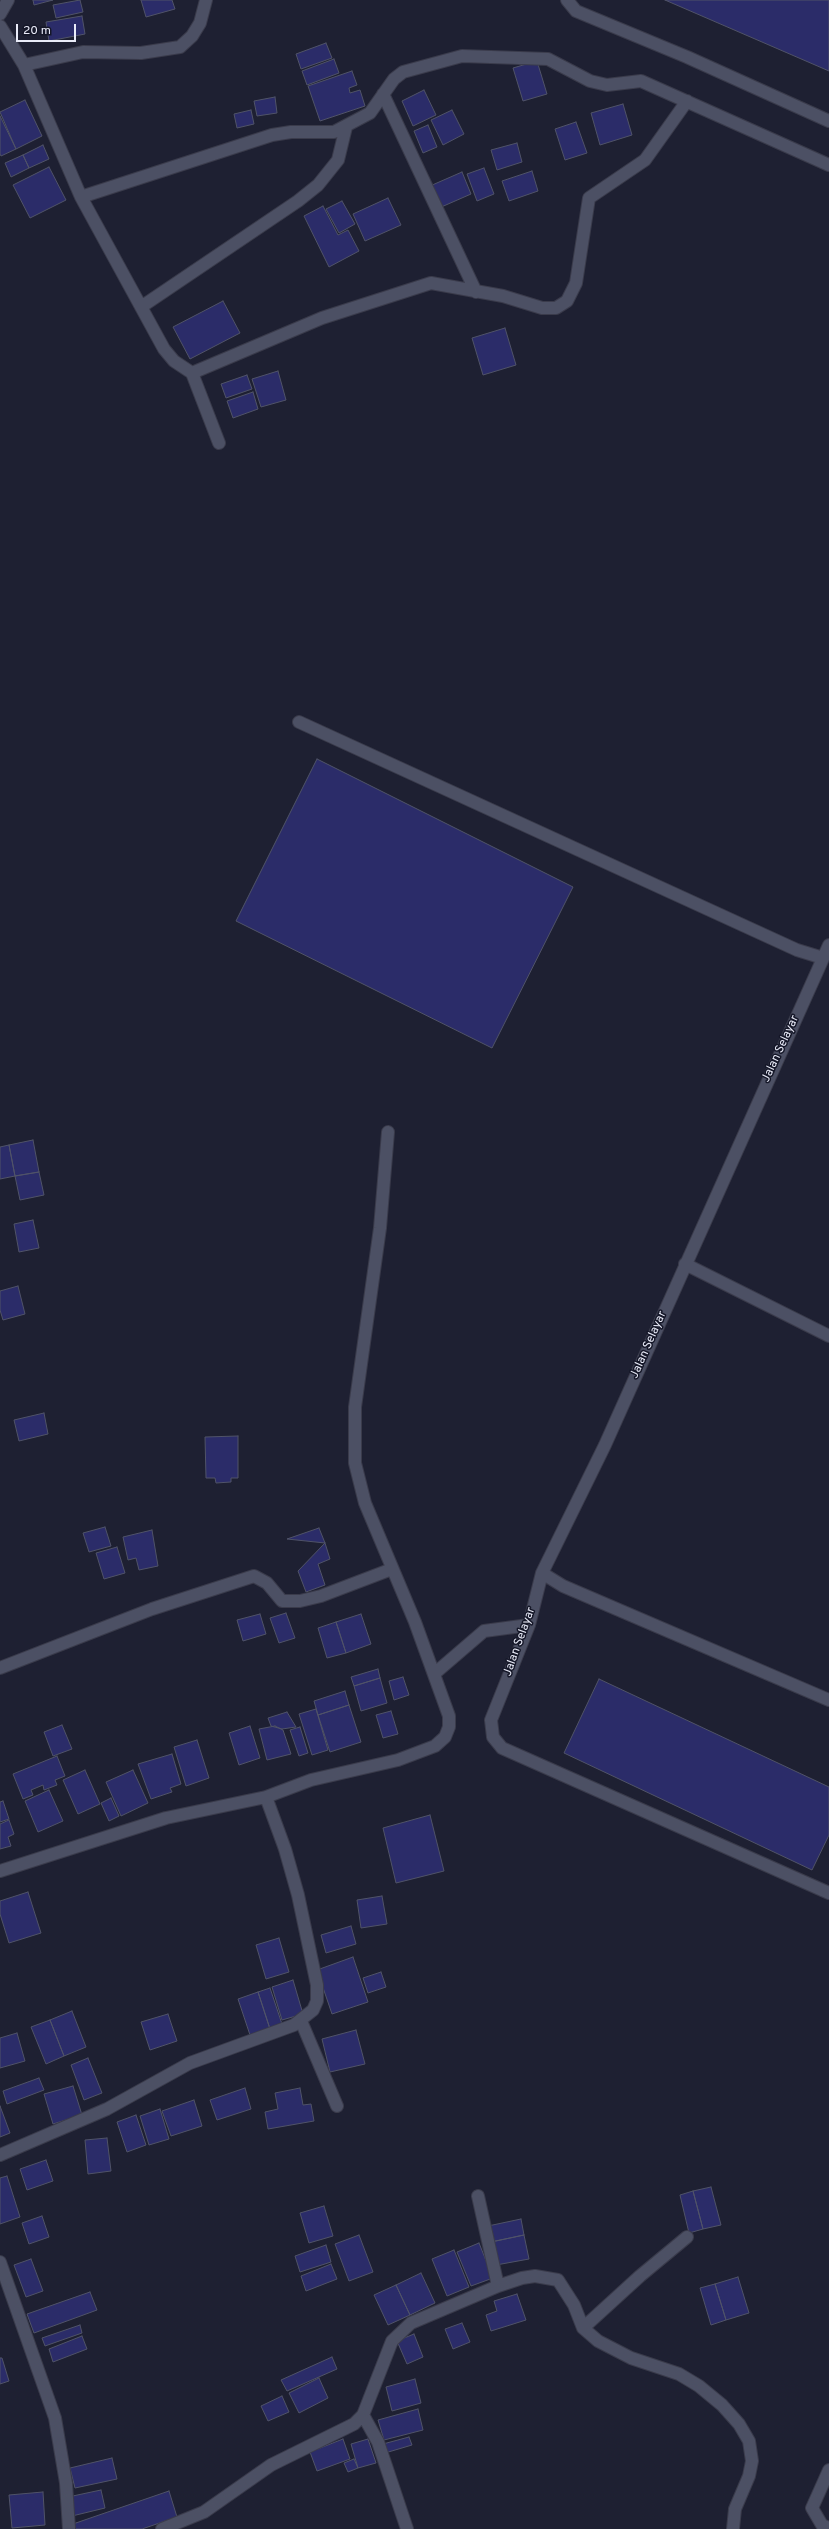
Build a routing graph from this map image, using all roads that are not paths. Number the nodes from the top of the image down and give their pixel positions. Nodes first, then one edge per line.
1 (8, 0) edge
2 (206, 0) edge
3 (567, 0) edge
4 (0, 14) edge
5 (0, 26) edge
6 (24, 65) junction
7 (383, 94) junction
8 (687, 101) junction
9 (829, 121) edge
10 (346, 128) junction
11 (829, 165) edge
12 (81, 197) junction
13 (476, 292) junction
14 (141, 307) junction
15 (192, 372) junction
16 (219, 443) dead end
17 (299, 722) dead end
18 (829, 945) edge
19 (823, 958) junction
20 (388, 1132) dead end
21 (685, 1264) junction
22 (829, 1336) edge
23 (392, 1569) junction
24 (542, 1573) junction
25 (529, 1625) junction
26 (0, 1668) edge
27 (434, 1674) junction
28 (829, 1700) edge
29 (266, 1797) junction
30 (0, 1872) edge
31 (829, 1893) edge
32 (301, 2021) junction
33 (337, 2106) dead end
34 (0, 2155) edge
35 (478, 2196) dead end
36 (687, 2237) dead end
37 (0, 2262) edge
38 (498, 2286) junction
39 (583, 2328) junction
40 (363, 2415) junction
41 (829, 2470) edge
42 (733, 2527) edge
43 (829, 2528) edge
44 (69, 2529) edge
45 (162, 2529) edge
46 (407, 2529) edge

1 - 4 street
2 - 6 street
3 - 9 street
5 - 6 street
6 - 12 street
7 - 8 street
7 - 10 street
7 - 13 street
8 - 11 street
8 - 13 street
10 - 12 street
10 - 14 street
12 - 14 street
13 - 15 street
14 - 15 street
15 - 16 street
17 - 19 street
18 - 19 street, Jalan Selayar
19 - 21 street, Jalan Selayar
20 - 23 street
21 - 22 street
21 - 24 street, Jalan Selayar
23 - 26 street
23 - 27 street
24 - 25 street, Jalan Selayar
24 - 28 street
25 - 27 street
25 - 31 street, Jalan Selayar
27 - 29 street
29 - 30 street
29 - 32 street
32 - 33 street
32 - 34 street
35 - 38 street
36 - 39 street
37 - 44 street
38 - 39 street
38 - 40 street
39 - 42 street
40 - 45 street
40 - 46 street
41 - 43 street

